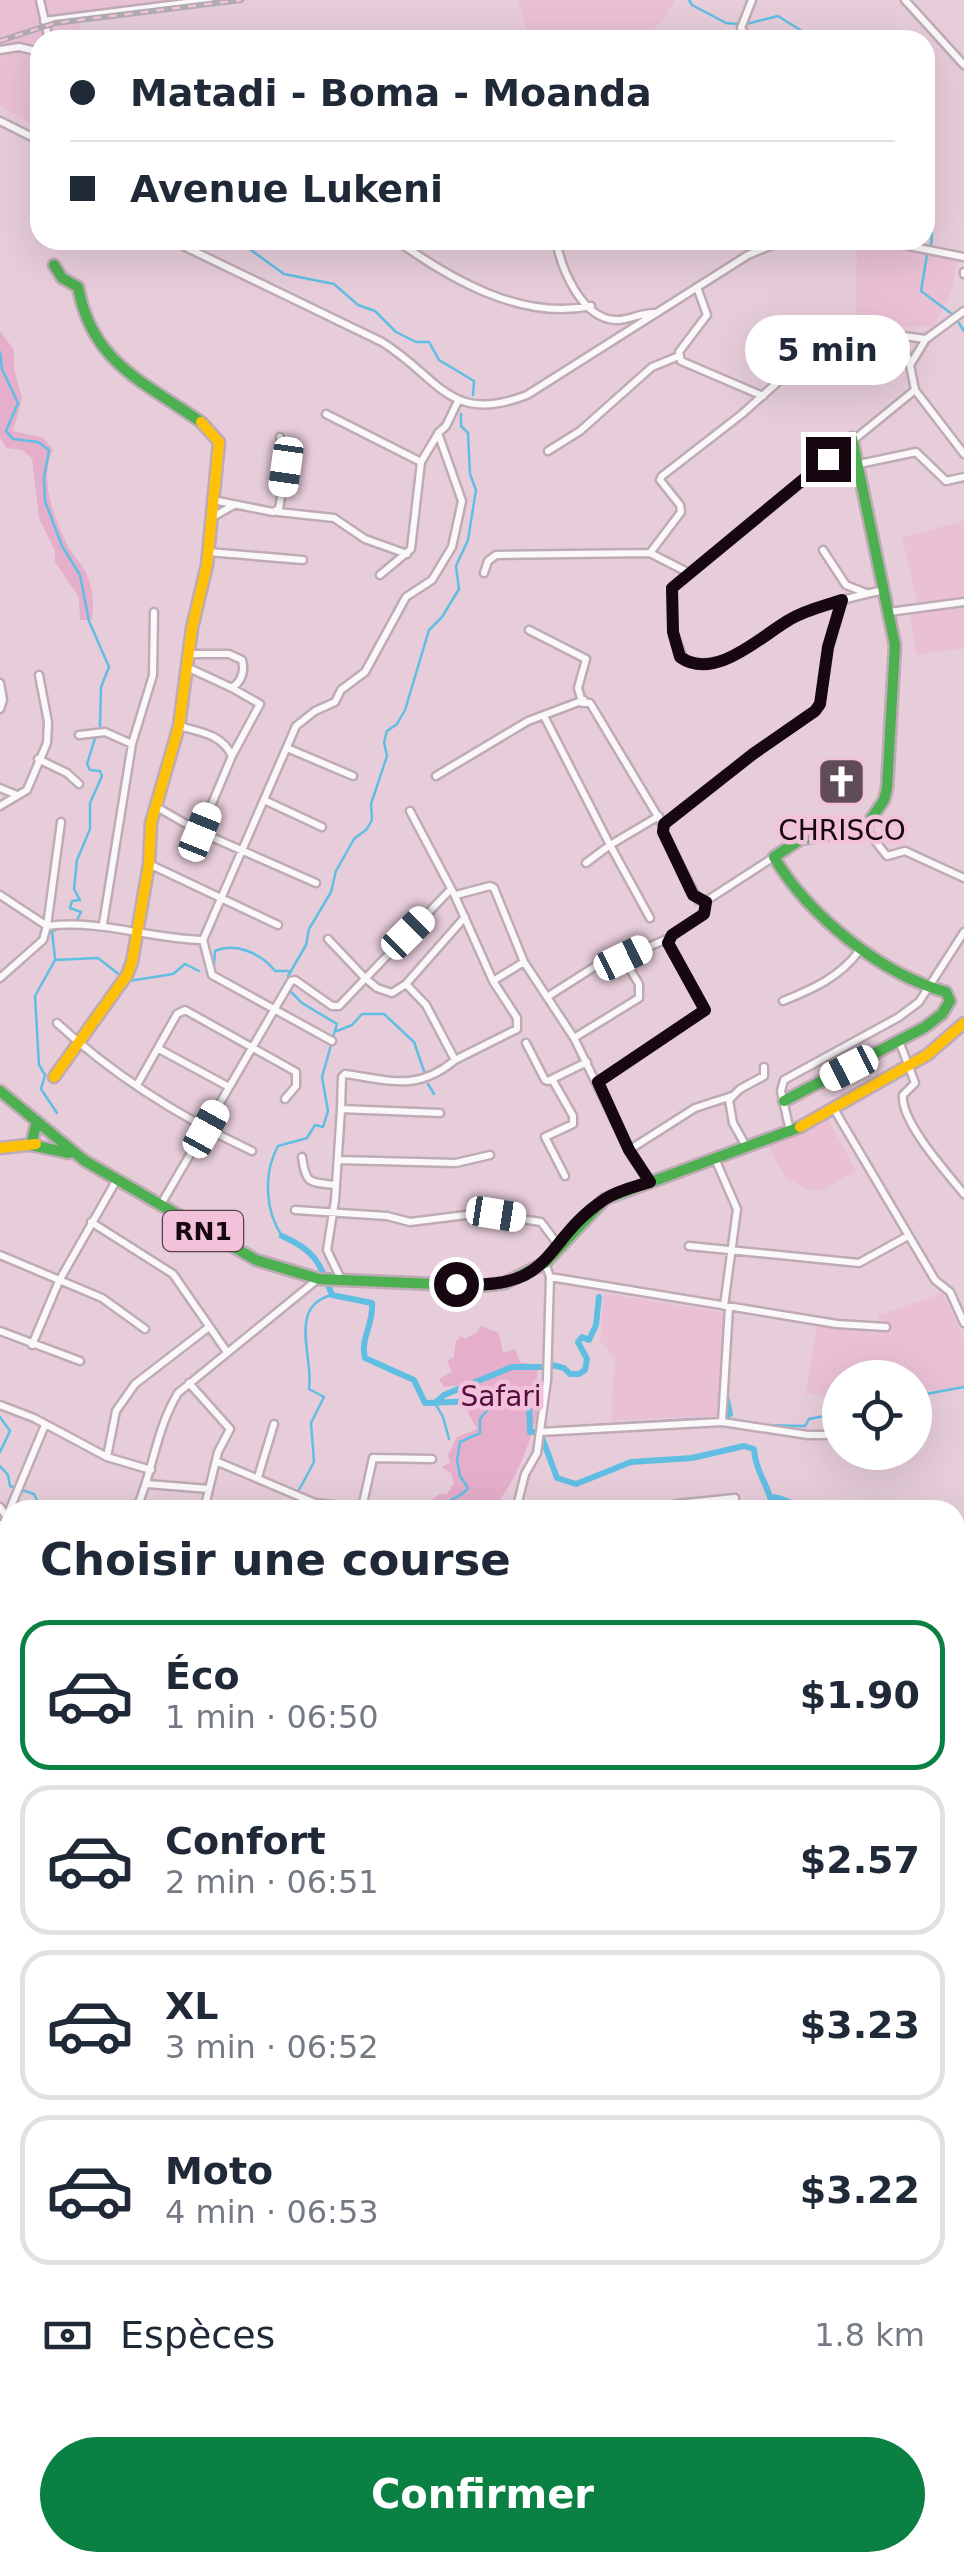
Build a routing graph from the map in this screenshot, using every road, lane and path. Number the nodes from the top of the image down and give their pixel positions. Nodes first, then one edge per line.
1 (40, 0) edge
2 (210, 0) edge
3 (752, 0) edge
4 (906, 0) edge
5 (44, 21) junction
6 (46, 30) edge
7 (745, 30) edge
8 (933, 30) edge
9 (935, 32) edge
10 (0, 50) edge
11 (30, 50) edge
12 (964, 65) edge
13 (0, 120) edge
14 (30, 136) edge
15 (192, 250) edge
16 (410, 250) edge
17 (559, 250) edge
18 (760, 250) edge
19 (929, 250) edge
20 (964, 257) edge
21 (54, 265) dead end
22 (697, 287) junction
23 (591, 306) junction
24 (964, 312) edge
25 (655, 313) junction
26 (888, 334) junction
27 (926, 339) junction
28 (679, 356) junction
29 (910, 364) junction
30 (915, 390) junction
31 (762, 396) junction
32 (458, 401) junction
33 (326, 414) dead end
34 (446, 426) junction
35 (280, 436) dead end
36 (852, 438) junction
37 (548, 451) dead end
38 (964, 454) edge
39 (421, 462) junction
40 (859, 464) junction
41 (964, 477) edge
42 (213, 500) junction
43 (234, 505) junction
44 (277, 511) junction
45 (210, 519) junction
46 (823, 550) dead end
47 (208, 552) junction
48 (650, 553) junction
49 (407, 554) junction
50 (303, 560) dead end
51 (484, 573) dead end
52 (690, 574) junction
53 (380, 575) dead end
54 (884, 590) junction
55 (867, 594) junction
56 (842, 600) junction
57 (964, 602) edge
58 (154, 612) dead end
59 (889, 612) junction
60 (529, 630) dead end
61 (190, 654) junction
62 (189, 668) junction
63 (39, 675) dead end
64 (0, 683) edge
65 (232, 688) junction
66 (582, 702) junction
67 (0, 709) edge
68 (544, 716) junction
69 (179, 726) junction
70 (79, 734) dead end
71 (132, 744) junction
72 (288, 748) junction
73 (232, 756) junction
74 (38, 759) junction
75 (353, 776) dead end
76 (436, 776) dead end
77 (79, 784) dead end
78 (0, 788) edge
79 (18, 796) junction
80 (264, 800) junction
81 (0, 806) edge
82 (155, 806) junction
83 (410, 811) dead end
84 (659, 816) junction
85 (62, 822) dead end
86 (664, 824) junction
87 (322, 828) dead end
88 (865, 828) junction
89 (200, 832) junction
90 (610, 845) junction
91 (241, 851) junction
92 (774, 856) junction
93 (586, 863) dead end
94 (149, 864) junction
95 (964, 878) edge
96 (316, 883) dead end
97 (453, 892) junction
98 (0, 895) edge
99 (223, 898) junction
100 (706, 902) junction
101 (465, 917) junction
102 (650, 918) dead end
103 (104, 924) junction
104 (278, 924) dead end
105 (47, 926) junction
106 (138, 931) junction
107 (964, 932) edge
108 (328, 938) dead end
109 (669, 938) junction
110 (203, 940) junction
111 (859, 950) junction
112 (623, 958) junction
113 (524, 962) junction
114 (364, 977) junction
115 (0, 978) edge
116 (493, 980) junction
117 (406, 984) junction
118 (928, 990) junction
119 (547, 996) junction
120 (783, 1001) dead end
121 (274, 1009) junction
122 (57, 1023) dead end
123 (964, 1023) edge
124 (574, 1038) junction
125 (898, 1041) junction
126 (78, 1042) junction
127 (332, 1042) dead end
128 (526, 1043) dead end
129 (159, 1048) junction
130 (251, 1048) junction
131 (455, 1060) junction
132 (587, 1062) junction
133 (908, 1064) junction
134 (764, 1067) dead end
135 (54, 1077) dead end
136 (552, 1079) junction
137 (598, 1082) junction
138 (137, 1085) junction
139 (229, 1087) junction
140 (0, 1090) edge
141 (732, 1096) junction
142 (285, 1099) dead end
143 (784, 1101) junction
144 (834, 1108) junction
145 (341, 1110) junction
146 (440, 1114) dead end
147 (38, 1122) junction
148 (206, 1129) junction
149 (790, 1132) junction
150 (63, 1141) junction
151 (31, 1145) junction
152 (0, 1148) edge
153 (748, 1149) junction
154 (629, 1150) junction
155 (252, 1151) dead end
156 (76, 1155) junction
157 (490, 1156) dead end
158 (302, 1157) dead end
159 (338, 1160) junction
160 (716, 1160) junction
161 (94, 1165) junction
162 (564, 1176) dead end
163 (116, 1180) junction
164 (650, 1182) junction
165 (336, 1185) junction
166 (964, 1194) edge
167 (160, 1207) junction
168 (295, 1210) dead end
169 (333, 1212) junction
170 (91, 1222) junction
171 (908, 1236) junction
172 (559, 1246) junction
173 (689, 1246) dead end
174 (732, 1250) junction
175 (0, 1255) edge
176 (544, 1263) junction
177 (550, 1276) junction
178 (319, 1278) junction
179 (339, 1278) junction
180 (59, 1281) junction
181 (727, 1306) junction
182 (964, 1323) edge
183 (209, 1326) junction
184 (886, 1327) dead end
185 (145, 1330) dead end
186 (0, 1332) edge
187 (32, 1345) junction
188 (227, 1352) junction
189 (80, 1360) dead end
190 (189, 1383) junction
191 (0, 1405) edge
192 (722, 1422) junction
193 (274, 1424) dead end
194 (45, 1425) junction
195 (540, 1432) junction
196 (822, 1435) edge
197 (106, 1457) junction
198 (432, 1460) dead end
199 (218, 1462) junction
200 (151, 1470) junction
201 (258, 1477) junction
202 (147, 1484) junction
203 (209, 1489) junction
204 (735, 1498) dead end
205 (16, 1500) edge
206 (140, 1500) edge
207 (206, 1500) edge
208 (308, 1500) edge
209 (364, 1500) edge
210 (518, 1500) edge
211 (715, 1500) edge

1 - 5 street
2 - 5 street
3 - 7 street
4 - 8 street
5 - 6 street
9 - 12 street
10 - 11 street
13 - 14 street
15 - 32 street
16 - 23 street
17 - 23 street
18 - 22 street
19 - 20 street
21 - 42 main road
22 - 25 street
22 - 28 street
23 - 25 street
24 - 27 street
25 - 32 street
26 - 27 street
26 - 29 street
26 - 31 street
27 - 29 street
28 - 31 street
28 - 37 street
29 - 30 street
30 - 36 street
30 - 38 street
31 - 48 street
32 - 34 street
33 - 39 street
34 - 39 street
34 - 72 street
35 - 44 street
36 - 40 main road
36 - 52 street
39 - 49 street
40 - 41 street
40 - 54 main road
42 - 43 street
42 - 45 main road
43 - 44 street
43 - 45 street
44 - 49 street
45 - 47 main road
46 - 55 street
47 - 50 street
47 - 61 main road
48 - 51 street
48 - 52 street
49 - 53 street
52 - 56 street
54 - 55 street
54 - 59 main road
55 - 56 street
56 - 86 street
57 - 59 street
58 - 71 street
59 - 88 main road
60 - 66 street
61 - 62 main road
61 - 65 street
62 - 65 street
62 - 69 main road
63 - 74 street
64 - 67 street
65 - 73 street
66 - 68 street
66 - 84 street
68 - 76 street
68 - 90 street
69 - 73 street
69 - 82 main road
70 - 71 street
71 - 103 street
72 - 75 street
72 - 80 street
73 - 89 street
74 - 77 street
74 - 79 street
78 - 79 street
79 - 81 street
80 - 87 street
80 - 91 street
82 - 89 street
82 - 94 main road
83 - 97 street
84 - 86 street
84 - 90 street
85 - 105 street
86 - 100 street
88 - 92 main road
88 - 95 street
89 - 91 street
90 - 93 street
90 - 102 street
91 - 96 street
91 - 99 street
92 - 100 street
92 - 111 main road
94 - 99 street
94 - 106 main road
97 - 101 street
97 - 113 street
97 - 114 street
98 - 105 street
99 - 104 street
99 - 110 street
100 - 109 street
101 - 116 street
101 - 117 street
103 - 105 street
103 - 106 street
105 - 115 street
106 - 110 street
106 - 126 main road
107 - 118 street
108 - 114 street
109 - 112 street
109 - 137 street
110 - 121 street
111 - 118 main road
111 - 120 street
112 - 119 street
112 - 124 street
113 - 116 street
113 - 119 street
114 - 117 street
114 - 121 street
116 - 131 street
117 - 131 street
118 - 125 main road
118 - 143 street
119 - 124 street
121 - 127 street
121 - 130 street
122 - 126 street
123 - 133 main road, RN1
124 - 132 street
125 - 133 street
125 - 143 main road
126 - 135 main road
126 - 138 street
128 - 136 street
129 - 130 street
129 - 138 street
129 - 139 street
130 - 139 street
130 - 142 street
131 - 145 street
132 - 136 street
132 - 137 street
133 - 144 main road, RN1
133 - 166 street
134 - 141 street
136 - 162 street
137 - 154 street
138 - 148 street
139 - 148 street
140 - 147 main road, RN1
141 - 153 street
141 - 154 street
143 - 149 street
144 - 149 main road, RN1
144 - 171 street
145 - 146 street
145 - 159 street
147 - 150 main road, RN1
147 - 151 main road
148 - 155 street
148 - 167 street
149 - 153 main road, RN1
150 - 151 main road
150 - 156 main road, RN1
150 - 161 main road, RN1
151 - 152 main road
151 - 156 main road
153 - 160 main road, RN1
154 - 164 street
156 - 161 main road, RN1
157 - 159 street
158 - 165 street
159 - 165 street
160 - 164 main road, RN1
160 - 174 street
161 - 163 main road, RN1
163 - 167 main road, RN1
163 - 170 street
164 - 172 main road, RN1
165 - 169 street
167 - 178 main road, RN1
168 - 169 street
169 - 172 street
169 - 179 street
170 - 180 street
170 - 183 street
171 - 174 street
171 - 182 street
172 - 176 main road, RN1
173 - 174 street
174 - 181 street
175 - 180 street
176 - 177 street
176 - 179 main road, RN1
177 - 181 street
177 - 195 street
178 - 179 main road, RN1
178 - 188 street
180 - 185 street
180 - 187 street
181 - 184 street
181 - 192 street
183 - 188 street
183 - 197 street
186 - 187 street
187 - 189 street
188 - 190 street
190 - 199 street
190 - 200 street
191 - 194 street
192 - 195 street
192 - 196 street
193 - 201 street
194 - 197 street
194 - 205 street
195 - 210 street
197 - 200 street
198 - 209 street
199 - 201 street
199 - 203 street
200 - 202 street
201 - 208 street
202 - 203 street
202 - 206 street
203 - 207 street
204 - 211 street

